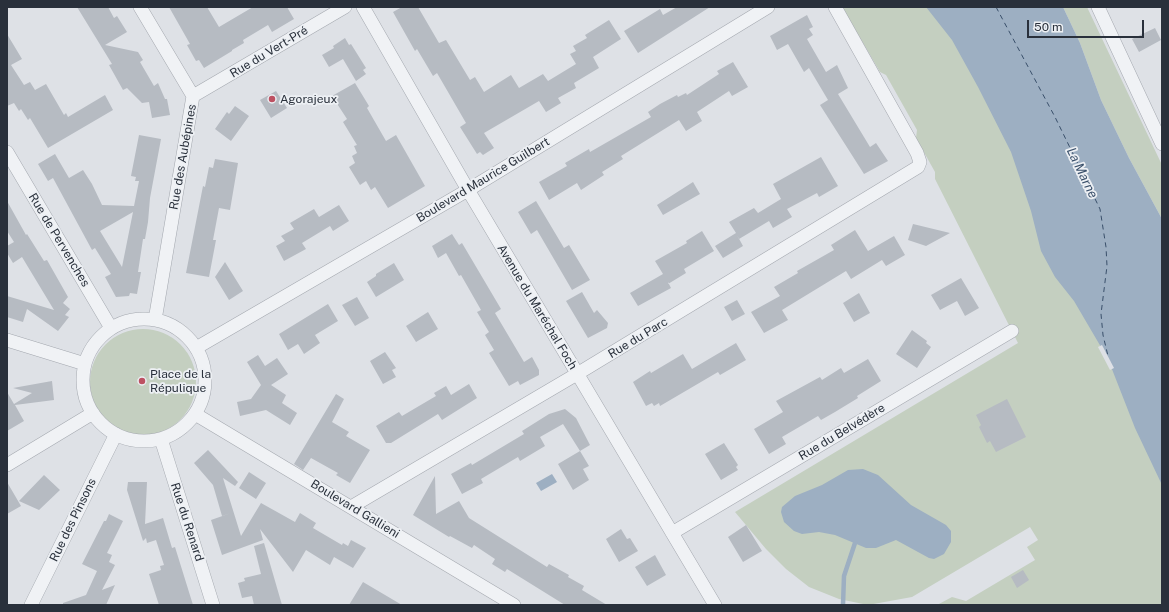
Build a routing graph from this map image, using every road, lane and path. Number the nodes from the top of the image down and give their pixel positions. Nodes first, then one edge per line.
1 (140, 7) edge
2 (345, 7) edge
3 (363, 7) edge
4 (768, 7) edge
5 (836, 7) edge
6 (1098, 7) edge
7 (193, 96) junction
8 (1162, 144) edge
9 (7, 152) edge
10 (468, 190) junction
11 (155, 320) junction
12 (111, 328) junction
13 (1012, 331) dead end
14 (7, 340) edge
15 (196, 348) junction
16 (85, 364) junction
17 (577, 374) junction
18 (92, 413) junction
19 (195, 414) junction
20 (116, 434) junction
21 (161, 439) junction
22 (7, 464) edge
23 (351, 507) junction
24 (672, 533) junction
25 (31, 605) edge
26 (214, 605) edge
27 (514, 605) edge
28 (715, 605) edge

1 - 7 street, Rue des Aubépines
2 - 7 street, Rue du Vert-Pré
3 - 10 street, Avenue du Maréchal Foch
4 - 10 street, Boulevard Maurice Guilbert
5 - 17 street, Rue du Parc
6 - 8 street
7 - 11 street, Rue des Aubépines
9 - 12 street, Rue de Pervenches
10 - 15 street, Boulevard Maurice Guilbert
10 - 17 street, Avenue du Maréchal Foch
11 - 12 street
11 - 15 street
12 - 16 street
13 - 24 street, Rue du Belvédère
14 - 16 street
15 - 19 street
16 - 18 street
17 - 23 street, Rue du Parc
17 - 24 street, Avenue du Maréchal Foch
18 - 20 street
18 - 22 street
19 - 21 street
19 - 23 street, Boulevard Gallieni
20 - 21 street
20 - 25 street, Rue des Pinsons
21 - 26 street, Rue du Renard
23 - 27 street, Boulevard Gallieni
24 - 28 street, Avenue du Maréchal Foch

